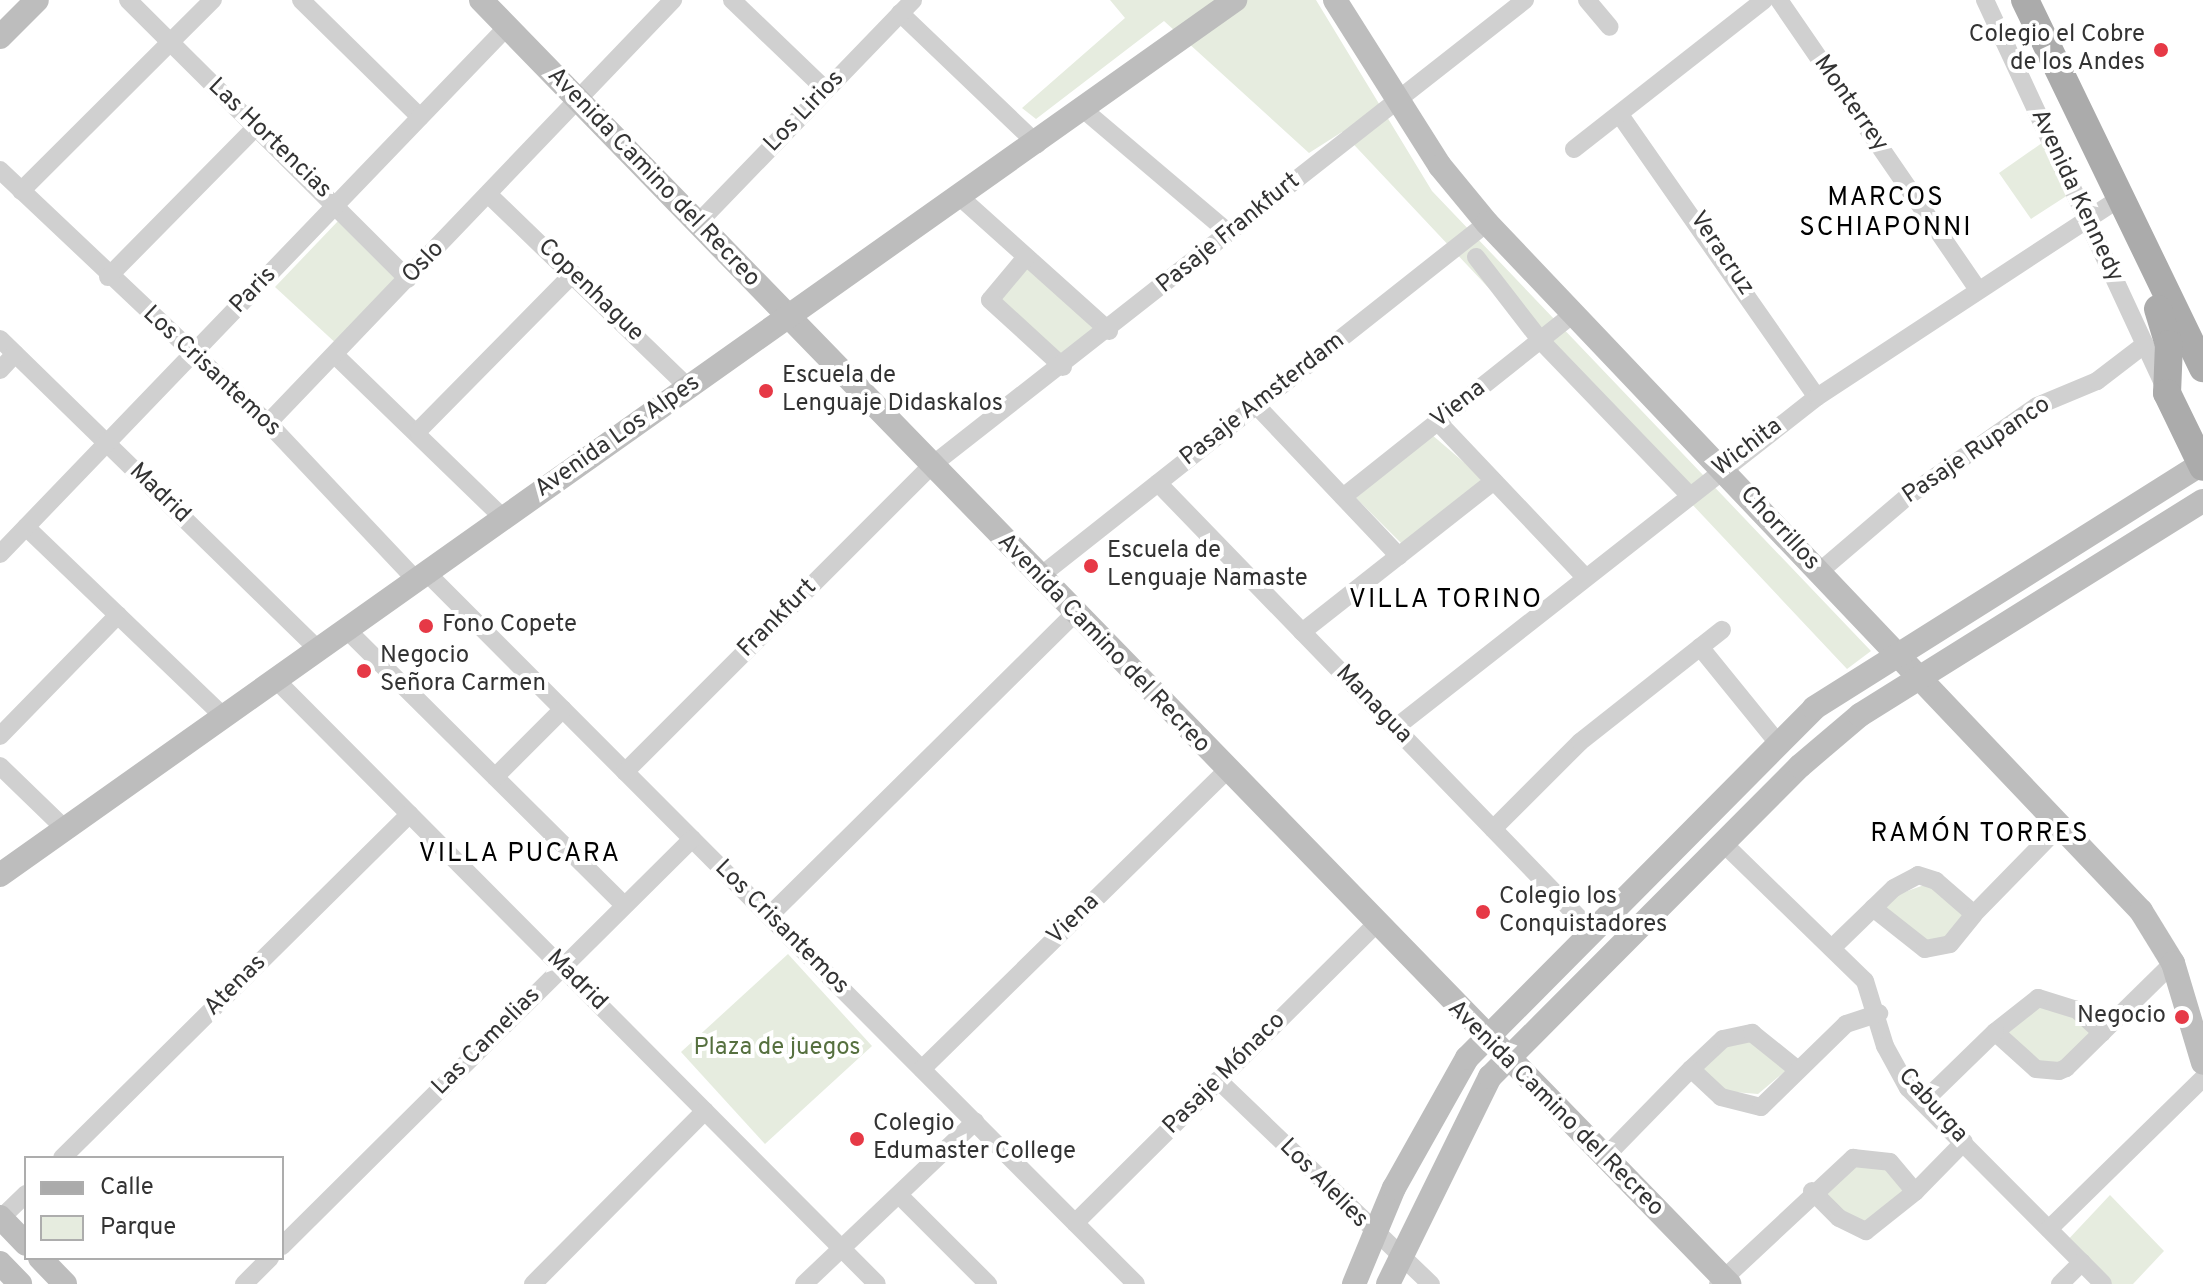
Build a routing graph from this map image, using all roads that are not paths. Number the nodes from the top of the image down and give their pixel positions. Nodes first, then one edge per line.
1 (37, 0) edge
2 (128, 0) edge
3 (213, 0) edge
4 (301, 0) edge
5 (481, 0) edge
6 (673, 0) edge
7 (732, 0) edge
8 (1235, 0) edge
9 (1335, 0) edge
10 (1525, 0) edge
11 (1587, 0) edge
12 (1764, 0) edge
13 (1779, 0) edge
14 (1985, 0) edge
15 (2025, 0) edge
16 (906, 6) edge
17 (507, 27) junction
18 (1610, 27) dead end
19 (0, 37) edge
20 (171, 43) junction
21 (826, 90) junction
22 (576, 99) junction
23 (1398, 100) junction
24 (1084, 110) junction
25 (1620, 115) junction
26 (420, 117) junction
27 (257, 126) junction
28 (1037, 144) junction
29 (1574, 149) dead end
30 (0, 170) edge
31 (21, 191) junction
32 (489, 195) junction
33 (961, 198) junction
34 (336, 205) junction
35 (2106, 206) junction
36 (1487, 223) junction
37 (697, 224) junction
38 (1229, 233) junction
39 (1026, 257) junction
40 (1476, 257) dead end
41 (573, 274) junction
42 (108, 277) junction
43 (408, 279) junction
44 (1976, 287) junction
45 (1574, 313) junction
46 (787, 317) junction
47 (1109, 331) junction
48 (0, 339) edge
49 (1541, 341) junction
50 (2144, 345) junction
51 (15, 354) junction
52 (335, 355) junction
53 (191, 356) junction
54 (1063, 367) junction
55 (2203, 368) edge
56 (0, 370) edge
57 (689, 388) junction
58 (2167, 393) junction
59 (1817, 397) junction
60 (1256, 405) junction
61 (1438, 422) junction
62 (268, 423) junction
63 (418, 431) junction
64 (107, 443) junction
65 (2203, 465) edge
66 (931, 466) junction
67 (1721, 468) junction
68 (1494, 481) junction
69 (1158, 483) junction
70 (1688, 494) junction
71 (1343, 497) junction
72 (2203, 501) edge
73 (503, 518) junction
74 (2102, 526) junction
75 (26, 527) junction
76 (0, 554) edge
77 (2120, 555) junction
78 (1399, 556) junction
79 (1819, 572) junction
80 (421, 577) junction
81 (1039, 577) junction
82 (1585, 577) junction
83 (1074, 614) junction
84 (118, 615) junction
85 (346, 629) junction
86 (1722, 630) dead end
87 (1302, 632) junction
88 (1700, 647) junction
89 (318, 649) junction
90 (1894, 654) junction
91 (275, 679) junction
92 (1918, 680) junction
93 (563, 709) junction
94 (223, 716) junction
95 (1395, 728) junction
96 (0, 736) edge
97 (1778, 743) junction
98 (0, 766) edge
99 (1226, 771) junction
100 (625, 772) junction
101 (495, 777) junction
102 (410, 814) junction
103 (2060, 826) junction
104 (65, 829) junction
105 (1493, 829) junction
106 (692, 839) junction
107 (1723, 843) junction
108 (0, 875) edge
109 (624, 905) junction
110 (1873, 908) junction
111 (1974, 914) junction
112 (769, 916) junction
113 (1374, 926) junction
114 (1589, 928) junction
115 (1832, 948) junction
116 (2173, 963) junction
117 (562, 967) junction
118 (2195, 998) edge
119 (1879, 1013) junction
120 (1995, 1032) junction
121 (2102, 1033) junction
122 (1484, 1038) junction
123 (1505, 1058) junction
124 (2203, 1063) edge
125 (922, 1069) junction
126 (1691, 1069) junction
127 (1798, 1070) junction
128 (2203, 1078) edge
129 (1218, 1080) junction
130 (1923, 1102) junction
131 (705, 1111) junction
132 (975, 1122) junction
133 (1964, 1142) junction
134 (64, 1156) edge
135 (1604, 1158) junction
136 (1812, 1191) junction
137 (1915, 1192) junction
138 (899, 1195) junction
139 (24, 1196) edge
140 (1, 1218) edge
141 (1075, 1223) junction
142 (2049, 1229) junction
143 (1374, 1236) junction
144 (24, 1242) edge
145 (284, 1244) edge
146 (842, 1249) junction
147 (1401, 1254) junction
148 (42, 1260) edge
149 (268, 1260) edge
150 (2082, 1262) junction
151 (1724, 1282) edge
152 (65, 1284) edge
153 (244, 1284) edge
154 (533, 1284) edge
155 (804, 1284) edge
156 (877, 1284) edge
157 (988, 1284) edge
158 (1136, 1284) edge
159 (1354, 1284) edge
160 (1388, 1284) edge
161 (1431, 1284) edge
162 (2060, 1284) edge
163 (2103, 1284) edge

1 - 19 street
2 - 20 street, Las Hortencias
3 - 20 street
4 - 26 street
5 - 17 street, Avenida Camino del Recreo
6 - 22 street, Oslo
7 - 21 street
8 - 24 street, Avenida Los Alpes
9 - 23 street, Chorrillos
10 - 23 street, Pasaje Frankfurt
11 - 18 street
12 - 25 street
13 - 44 street, Monterrey
14 - 35 street, Avenida Kennedy
15 - 35 main road, Avenida Kennedy
16 - 21 street, Los Lirios
16 - 28 street
17 - 22 street, Avenida Camino del Recreo
17 - 26 street, Paris
20 - 27 street, Las Hortencias
20 - 31 street
21 - 37 street, Los Lirios
22 - 32 street, Oslo
22 - 37 street, Avenida Camino del Recreo
23 - 36 street, Chorrillos
23 - 38 street, Pasaje Frankfurt
24 - 28 street, Avenida Los Alpes
24 - 38 street
25 - 29 street
25 - 59 street, Veracruz
26 - 34 street, Paris
27 - 34 street, Las Hortencias
27 - 42 street
28 - 33 street, Avenida Los Alpes
30 - 31 street, Los Crisantemos
31 - 42 street, Los Crisantemos
32 - 41 street, Copenhague
32 - 43 street, Oslo
33 - 39 street
33 - 46 street, Avenida Los Alpes
34 - 43 street, Las Hortencias
34 - 53 street, Paris
35 - 44 street, Wichita
35 - 50 street, Avenida Kennedy
35 - 55 main road, Avenida Kennedy
35 - 58 main road, Avenida Kennedy
36 - 45 street, Chorrillos
36 - 60 street, Pasaje Amsterdam
37 - 46 street, Avenida Camino del Recreo
38 - 47 street, Pasaje Frankfurt
39 - 47 street
39 - 54 street
40 - 49 street
41 - 57 street, Copenhague
41 - 63 street
42 - 53 street, Los Crisantemos
43 - 52 street, Oslo
44 - 59 street, Wichita
45 - 49 street, Viena
45 - 67 street, Chorrillos
46 - 57 street, Avenida Los Alpes
46 - 66 street, Avenida Camino del Recreo
47 - 54 street, Pasaje Frankfurt
48 - 51 street, Madrid
49 - 61 street, Viena
49 - 70 street
50 - 58 street, Avenida Kennedy
50 - 79 street, Pasaje Rupanco
51 - 56 street
51 - 64 street, Madrid
52 - 62 street, Oslo
52 - 63 street
53 - 62 street, Los Crisantemos
53 - 64 street, Paris
54 - 66 street, Pasaje Frankfurt
57 - 73 street, Avenida Los Alpes
58 - 65 main road, Avenida Kennedy
59 - 67 street, Wichita
60 - 69 street, Pasaje Amsterdam
60 - 71 street
61 - 68 street
61 - 71 street, Viena
62 - 80 street, Los Crisantemos
63 - 73 street
64 - 75 street, Paris
64 - 89 street, Madrid
65 - 74 street
66 - 81 street, Avenida Camino del Recreo
66 - 100 street, Frankfurt
67 - 70 street, Wichita
67 - 79 street, Chorrillos
68 - 78 street
68 - 82 street
69 - 81 street, Pasaje Amsterdam
69 - 87 street, Managua
70 - 82 street, Wichita
71 - 78 street
72 - 77 street
73 - 80 street, Avenida Los Alpes
74 - 77 street
74 - 90 street
75 - 76 street, Paris
75 - 84 street
77 - 92 street
78 - 87 street
79 - 90 street, Chorrillos
80 - 85 street, Avenida Los Alpes
80 - 93 street, Los Crisantemos
81 - 83 street, Avenida Camino del Recreo
82 - 95 street, Wichita
83 - 99 street, Avenida Camino del Recreo
83 - 112 street
84 - 94 street
84 - 96 street
85 - 89 street, Avenida Los Alpes
85 - 101 street
86 - 88 street
87 - 95 street, Managua
88 - 97 street
88 - 105 street
89 - 91 street, Avenida Los Alpes
90 - 92 street, Chorrillos
90 - 97 street
91 - 94 street, Avenida Los Alpes
91 - 102 street, Madrid
92 - 103 street, Chorrillos
92 - 107 street
93 - 100 street, Los Crisantemos
93 - 101 street
94 - 104 street, Avenida Los Alpes
95 - 105 street, Managua
97 - 114 street
98 - 104 street
99 - 113 street, Avenida Camino del Recreo
99 - 125 street, Viena
100 - 106 street, Los Crisantemos
101 - 109 street
102 - 117 street, Madrid
102 - 134 street, Atenas
103 - 111 street
103 - 116 street, Chorrillos
104 - 108 street, Avenida Los Alpes
105 - 114 street, Managua
106 - 109 street, Las Camelias
106 - 112 street, Los Crisantemos
107 - 115 street, Caburga
107 - 123 street
109 - 117 street, Las Camelias
110 - 111 street
110 - 111 street
110 - 115 street
112 - 125 street, Los Crisantemos
113 - 122 street, Avenida Camino del Recreo
113 - 129 street, Pasaje Mónaco
114 - 122 street
115 - 119 street, Caburga
116 - 118 street, Chorrillos
116 - 121 street
117 - 131 street, Madrid
117 - 145 street, Las Camelias
118 - 124 street, Chorrillos
119 - 127 street
119 - 130 street, Caburga
120 - 121 street
120 - 121 street
120 - 130 street
122 - 123 street, Avenida Camino del Recreo
122 - 143 street
123 - 135 street, Avenida Camino del Recreo
123 - 147 street
125 - 132 street, Los Crisantemos
126 - 127 street
126 - 127 street
126 - 135 street
128 - 142 street
129 - 141 street, Pasaje Mónaco
129 - 143 street, Los Alelies
130 - 133 street, Caburga
131 - 146 street, Madrid
131 - 154 street
132 - 138 street
132 - 141 street, Los Crisantemos
133 - 137 street
133 - 142 street, Caburga
135 - 151 street, Avenida Camino del Recreo
136 - 137 street
136 - 137 street
136 - 151 street
138 - 146 street
138 - 157 street
139 - 140 street
140 - 144 street
141 - 158 street, Los Crisantemos
142 - 150 street, Caburga
143 - 147 street, Los Alelies
143 - 159 street
146 - 155 street
146 - 156 street, Madrid
147 - 160 street
147 - 161 street, Los Alelies
148 - 152 street
149 - 153 street
150 - 162 street
150 - 163 street, Caburga

